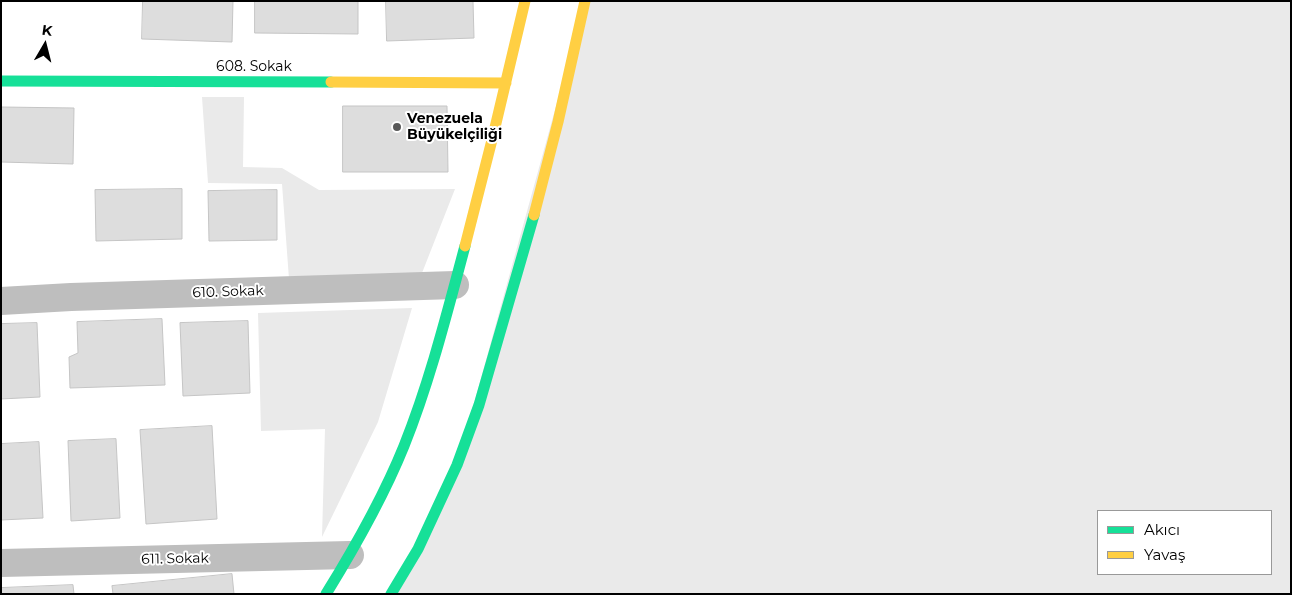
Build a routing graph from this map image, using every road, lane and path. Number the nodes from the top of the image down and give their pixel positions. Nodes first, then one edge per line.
1 (525, 1) edge
2 (585, 1) edge
3 (1, 81) edge
4 (506, 83) junction
5 (455, 285) junction
6 (1, 301) edge
7 (350, 555) junction
8 (1, 563) edge
9 (326, 594) edge
10 (391, 594) edge

1 - 4 main road
2 - 10 main road
3 - 4 main road, 608. Sokak
4 - 5 main road
5 - 6 street, 610. Sokak
5 - 7 main road
7 - 8 street, 611. Sokak
7 - 9 main road

